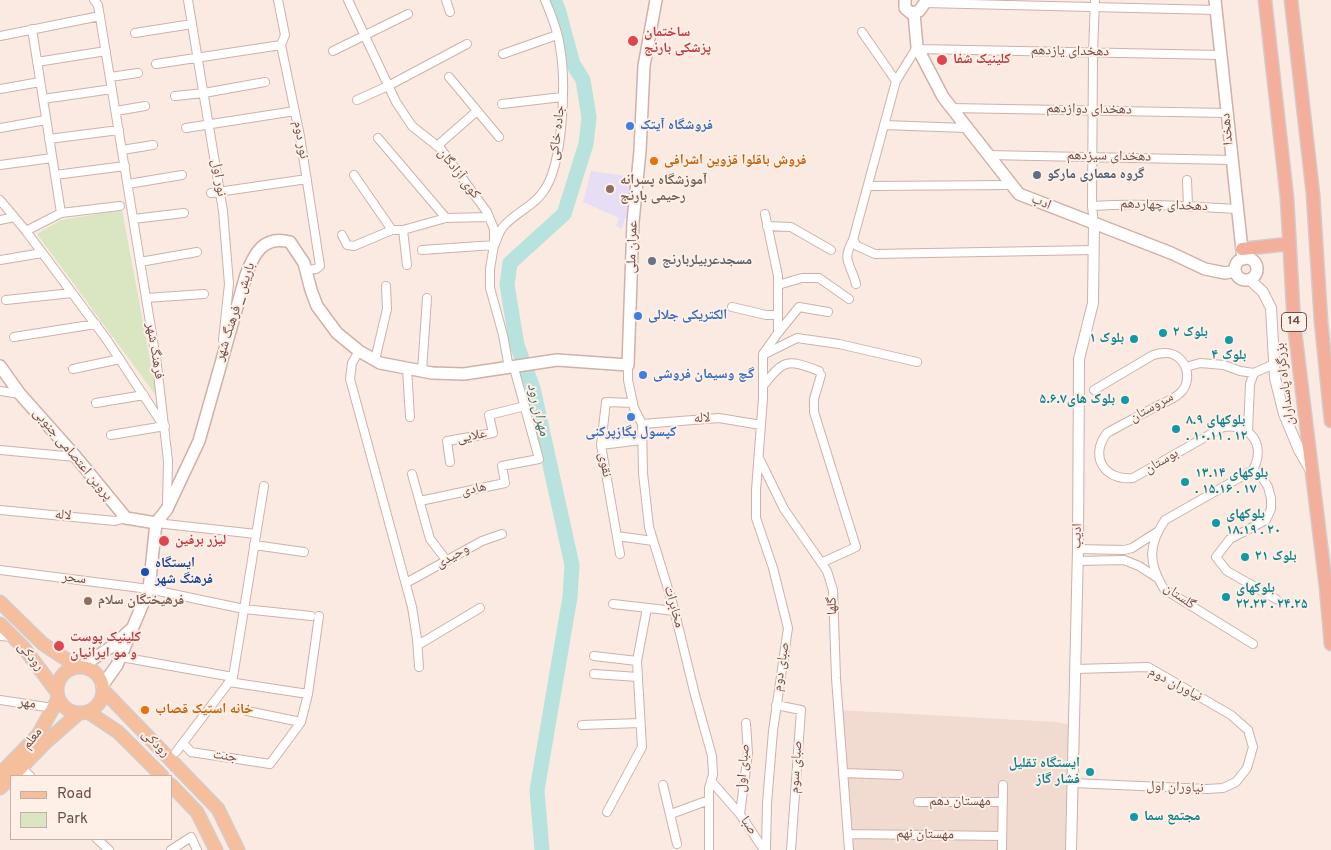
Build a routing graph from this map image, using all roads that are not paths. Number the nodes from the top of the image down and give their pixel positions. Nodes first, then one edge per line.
1 (94, 0) edge
2 (188, 0) edge
3 (278, 0) edge
4 (350, 0) edge
5 (446, 0) edge
6 (545, 0) edge
7 (656, 0) edge
8 (1265, 0) edge
9 (1291, 0) edge
10 (903, 2) edge
11 (926, 2) edge
12 (1094, 4) edge
13 (1215, 5) edge
14 (450, 12) dead end
15 (914, 13) junction
16 (408, 14) dead end
17 (100, 16) junction
18 (192, 24) junction
19 (32, 30) junction
20 (862, 32) dead end
21 (134, 33) dead end
22 (0, 36) edge
23 (364, 36) junction
24 (557, 36) junction
25 (466, 44) dead end
26 (281, 45) junction
27 (918, 48) junction
28 (106, 51) junction
29 (334, 51) dead end
30 (1092, 53) junction
31 (502, 54) dead end
32 (1221, 55) junction
33 (198, 58) junction
34 (37, 62) junction
35 (156, 64) dead end
36 (138, 73) dead end
37 (110, 77) junction
38 (449, 77) dead end
39 (896, 81) junction
40 (40, 82) junction
41 (265, 82) dead end
42 (388, 86) junction
43 (0, 89) edge
44 (112, 89) junction
45 (204, 93) junction
46 (174, 96) dead end
47 (562, 96) junction
48 (43, 99) junction
49 (357, 100) dead end
50 (502, 104) dead end
51 (145, 106) dead end
52 (951, 108) junction
53 (116, 111) junction
54 (295, 111) junction
55 (477, 111) junction
56 (1093, 111) junction
57 (1227, 113) junction
58 (46, 120) junction
59 (209, 124) junction
60 (884, 125) junction
61 (0, 128) edge
62 (186, 128) dead end
63 (966, 128) junction
64 (119, 130) junction
65 (499, 137) dead end
66 (378, 138) dead end
67 (49, 139) junction
68 (152, 145) dead end
69 (437, 146) junction
70 (122, 150) junction
71 (987, 155) junction
72 (1093, 157) junction
73 (52, 158) junction
74 (1232, 160) junction
75 (0, 165) edge
76 (125, 166) junction
77 (182, 175) dead end
78 (354, 175) dead end
79 (55, 176) junction
80 (307, 179) junction
81 (1188, 180) dead end
82 (128, 184) junction
83 (1011, 185) junction
84 (869, 186) junction
85 (220, 192) junction
86 (211, 193) dead end
87 (0, 200) edge
88 (120, 206) dead end
89 (1092, 206) junction
90 (1188, 206) junction
91 (1236, 209) junction
92 (184, 213) dead end
93 (61, 214) junction
94 (764, 214) dead end
95 (14, 217) junction
96 (489, 217) junction
97 (446, 218) junction
98 (133, 219) junction
99 (0, 220) edge
100 (1094, 224) junction
101 (767, 226) junction
102 (392, 230) junction
103 (403, 230) junction
104 (26, 231) junction
105 (342, 235) dead end
106 (853, 240) junction
107 (1288, 244) junction
108 (494, 245) junction
109 (422, 250) dead end
110 (831, 250) dead end
111 (1093, 250) junction
112 (197, 252) dead end
113 (42, 253) junction
114 (1242, 254) junction
115 (0, 260) edge
116 (140, 262) junction
117 (407, 265) dead end
118 (306, 270) junction
119 (1235, 271) junction
120 (1250, 280) junction
121 (856, 284) dead end
122 (778, 285) junction
123 (386, 286) dead end
124 (72, 293) junction
125 (204, 294) dead end
126 (146, 298) junction
127 (427, 298) dead end
128 (849, 299) dead end
129 (6, 300) dead end
130 (732, 307) dead end
131 (828, 312) dead end
132 (778, 315) junction
133 (96, 324) junction
134 (778, 333) junction
135 (14, 337) dead end
136 (359, 351) junction
137 (763, 354) junction
138 (222, 357) junction
139 (120, 359) junction
140 (375, 360) junction
141 (917, 362) dead end
142 (1274, 364) junction
143 (628, 365) junction
144 (0, 366) edge
145 (1186, 367) junction
146 (407, 368) junction
147 (511, 368) junction
148 (73, 369) dead end
149 (422, 371) junction
150 (1254, 372) junction
151 (763, 386) junction
152 (1094, 390) dead end
153 (0, 391) edge
154 (20, 394) junction
155 (144, 395) junction
156 (633, 403) junction
157 (96, 404) dead end
158 (524, 406) junction
159 (410, 416) dead end
160 (1331, 421) edge
161 (642, 424) junction
162 (761, 425) junction
163 (165, 426) junction
164 (1248, 431) junction
165 (111, 435) dead end
166 (642, 440) junction
167 (1102, 440) joint
168 (601, 445) junction
169 (0, 450) edge
170 (76, 457) junction
171 (539, 459) joint
172 (759, 459) junction
173 (450, 462) dead end
174 (1253, 470) junction
175 (1311, 470) junction
176 (412, 474) dead end
177 (264, 486) dead end
178 (420, 501) junction
179 (167, 509) junction
180 (0, 510) edge
181 (126, 518) junction
182 (156, 523) junction
183 (1157, 532) junction
184 (256, 534) junction
185 (502, 534) dead end
186 (617, 536) junction
187 (652, 541) junction
188 (254, 545) junction
189 (1078, 549) junction
190 (304, 552) dead end
191 (620, 554) dead end
192 (447, 561) junction
193 (1077, 561) junction
194 (820, 563) junction
195 (0, 570) edge
196 (1156, 576) junction
197 (406, 583) junction
198 (149, 588) junction
199 (1276, 599) dead end
200 (0, 602) edge
201 (612, 604) dead end
202 (480, 608) dead end
203 (647, 608) junction
204 (244, 609) junction
205 (675, 611) junction
206 (0, 624) edge
207 (135, 625) junction
208 (6, 636) edge
209 (1253, 644) dead end
210 (1331, 644) edge
211 (418, 645) junction
212 (594, 656) dead end
213 (121, 657) junction
214 (637, 661) junction
215 (419, 667) dead end
216 (79, 668) junction
217 (1075, 668) junction
218 (594, 674) dead end
219 (638, 677) junction
220 (231, 679) junction
221 (103, 688) junction
222 (308, 694) junction
223 (56, 699) junction
224 (0, 700) edge
225 (776, 706) junction
226 (247, 711) dead end
227 (83, 713) junction
228 (301, 722) junction
229 (746, 722) dead end
230 (640, 723) junction
231 (582, 724) dead end
232 (183, 743) junction
233 (1252, 748) joint
234 (176, 752) dead end
235 (12, 771) edge
236 (843, 773) junction
237 (161, 775) edge
238 (899, 775) dead end
239 (711, 781) junction
240 (1073, 783) junction
241 (1003, 784) dead end
242 (663, 785) dead end
243 (172, 787) edge
244 (0, 788) edge
245 (709, 800) junction
246 (918, 802) dead end
247 (1003, 802) junction
248 (607, 812) dead end
249 (671, 814) junction
250 (740, 814) junction
251 (848, 834) junction
252 (1002, 836) junction
253 (98, 840) edge
254 (677, 844) dead end
255 (109, 850) edge
256 (172, 850) edge
257 (196, 850) edge
258 (216, 850) edge
259 (238, 850) edge
260 (709, 850) edge
261 (765, 850) edge
262 (791, 850) edge
263 (849, 850) edge
264 (1002, 850) edge
265 (1071, 850) edge

1 - 17 street, فرهنگ شهر
2 - 18 street, نور اول
3 - 26 street, نور دوم
4 - 23 street, کوی آزادگان
5 - 14 street
6 - 24 street, جاده خاکی
7 - 143 main road, عمران ملی
8 - 107 highway, بزرگراه پاسداران / 14
9 - 160 highway, 14
10 - 15 main road
11 - 12 street
11 - 15 main road
12 - 13 street
12 - 30 street
13 - 32 main road, دهخدا
15 - 27 main road, ادب
16 - 23 street
17 - 19 street
17 - 28 street, فرهنگ شهر
18 - 21 street
18 - 33 street, نور اول
19 - 22 street
19 - 34 street
20 - 39 street
23 - 29 street
23 - 42 street, کوی آزادگان
24 - 31 street
24 - 47 street, جاده خاکی
25 - 42 street
26 - 33 street
26 - 54 street, نور دوم
27 - 30 street, دهخدای یازدهم
27 - 39 street
27 - 52 main road, ادب
28 - 34 street
28 - 37 street, فرهنگ شهر
30 - 32 street, دهخدای یازدهم
30 - 56 street
32 - 57 main road, دهخدا
33 - 35 street
33 - 45 street, نور اول
34 - 40 street
36 - 37 street
37 - 44 street, فرهنگ شهر
38 - 55 street
39 - 60 street
40 - 43 street
40 - 48 street
41 - 45 street
42 - 49 street
42 - 69 street, کوی آزادگان
44 - 48 street
44 - 53 street, فرهنگ شهر
45 - 46 street
45 - 59 street, نور اول
47 - 50 street
47 - 108 street, جاده خاکی
48 - 58 street
51 - 53 street
52 - 56 street, دهخدای دوازدهم
52 - 63 main road, ادب
53 - 64 street, فرهنگ شهر
54 - 59 street
54 - 80 street, نور دوم
55 - 65 street
55 - 69 street
56 - 57 street, دهخدای دوازدهم
56 - 72 street
57 - 74 main road, دهخدا
58 - 61 street
58 - 67 street
59 - 62 street
59 - 85 street, نور اول
60 - 63 street
60 - 84 street
63 - 71 main road, ادب
64 - 67 street
64 - 70 street, فرهنگ شهر
66 - 97 street
67 - 73 street
68 - 70 street
69 - 96 street, کوی آزادگان
70 - 76 street, فرهنگ شهر
71 - 72 street, دهخدای سیزدهم
71 - 83 main road, ادب
72 - 74 street, دهخدای سیزدهم
72 - 89 street
73 - 75 street
73 - 79 street
74 - 91 main road, دهخدا
76 - 79 street
76 - 82 street, فرهنگ شهر
77 - 82 street
78 - 102 street
79 - 93 street
80 - 85 street
80 - 118 street, نور دوم
81 - 90 street
82 - 98 street, فرهنگ شهر
83 - 84 street
83 - 100 main road, ادب
84 - 106 street
85 - 86 street
85 - 138 street, نور اول
87 - 95 street, فرهنگ شهر
88 - 93 street
89 - 90 street, دهخدای چهاردهم
89 - 100 street
90 - 91 street, دهخدای چهاردهم
91 - 114 main road, دهخدا
92 - 98 street
93 - 104 street
94 - 101 street
95 - 99 street
95 - 104 street, فرهنگ شهر
96 - 97 street
96 - 108 street, کوی آزادگان
97 - 103 street
98 - 116 street, فرهنگ شهر
100 - 111 street, ادیب
100 - 119 main road, ادب
101 - 110 street
101 - 122 street
102 - 103 street
102 - 105 street
103 - 117 street
104 - 113 street, فرهنگ شهر
106 - 111 street
106 - 121 street
107 - 114 highway
107 - 175 highway, بزرگراه پاسداران / 14
108 - 109 street
108 - 147 street, کوی آزادگان
111 - 189 street, ادیب
112 - 116 street
113 - 115 street
113 - 124 street, فرهنگ شهر
114 - 119 main road
114 - 120 main road
116 - 126 street, فرهنگ شهر
118 - 136 main road, باریش _ فرهنگ شهر
118 - 138 main road, باریش _ فرهنگ شهر
119 - 120 main road
120 - 142 street
122 - 128 street
122 - 132 street
123 - 140 street
124 - 129 street
124 - 133 street, فرهنگ شهر
125 - 126 street
126 - 163 street, فرهنگ شهر
127 - 149 street
130 - 132 street
131 - 134 street
132 - 134 street
133 - 135 street
133 - 139 street, فرهنگ شهر
134 - 137 street
136 - 140 main road, باریش _ فرهنگ شهر
136 - 197 street
137 - 141 street
137 - 151 street, صبای دوم
138 - 179 main road, باریش _ فرهنگ شهر
139 - 148 street
139 - 155 street, فرهنگ شهر
140 - 146 main road, باریش _ فرهنگ شهر
142 - 150 street
142 - 175 street
143 - 147 main road, باریش _ فرهنگ شهر
143 - 156 street, مخابرات
144 - 154 main road, پروین اعتصامی جنوبی
145 - 150 street
145 - 152 street
145 - 167 street, سروستان
146 - 149 main road, باریش _ فرهنگ شهر
146 - 159 street
147 - 149 main road, باریش _ فرهنگ شهر
147 - 158 street, کوی آزادگان
150 - 164 street
151 - 162 street, صبای دوم
151 - 194 street
153 - 154 street
154 - 170 main road, پروین اعتصامی جنوبی
155 - 157 street
155 - 163 street, فرهنگ شهر
156 - 161 street, مخابرات
156 - 168 street, نقوی
158 - 171 street, کوی آزادگان
158 - 173 street, علایی
161 - 162 street, لاله
161 - 166 street, مخابرات
162 - 172 street, صبای دوم
163 - 165 street
163 - 179 street
164 - 167 street, بوستان
164 - 174 street
166 - 168 street
166 - 187 street, مخابرات
168 - 186 street, نقوی
169 - 170 street
170 - 181 main road, پروین اعتصامی جنوبی
171 - 178 street, هادی
172 - 194 street, گلها
172 - 225 street, صبای دوم
174 - 183 street
174 - 199 street
175 - 210 highway, بزرگراه پاسداران / 14
176 - 178 street
177 - 184 street
178 - 192 street
179 - 182 main road, باریش _ فرهنگ شهر
180 - 181 street, لاله
181 - 182 main road
182 - 184 street
182 - 198 main road
183 - 189 street
183 - 196 street, گلستان
184 - 188 street
185 - 192 street, وحیدی
186 - 187 street
186 - 191 street, نقوی
187 - 205 street, مخابرات
188 - 190 street
188 - 204 street
189 - 193 street, ادیب
192 - 197 street, وحیدی
193 - 196 street
193 - 217 street, ادیب
194 - 236 street, گلها
195 - 198 street, سحر
196 - 209 street, گلستان
197 - 211 street
198 - 204 street, سحر
198 - 207 main road
200 - 216 main road, رودکى
201 - 203 street
202 - 211 street
203 - 205 street
203 - 214 street
204 - 220 street
204 - 222 street, سحر
205 - 239 street, مخابرات
206 - 208 main road, رودکى
207 - 213 main road
207 - 216 main road
208 - 223 main road, رودکى
211 - 215 street
212 - 214 street
213 - 220 street
213 - 221 main road
214 - 219 street
216 - 221 main road
216 - 223 main road
217 - 233 street, نیاوران دوم
217 - 240 street, ادیب
218 - 219 street
219 - 230 street
220 - 222 street
220 - 232 street
221 - 227 main road
221 - 259 main road, رودکی
222 - 228 street
223 - 224 street, مهر
223 - 227 main road
223 - 235 main road, معلم
225 - 261 street, صبای دوم
225 - 262 street, صبای سوم
226 - 228 street
227 - 235 main road, معلم
227 - 237 main road, رودکی
228 - 232 street, جنت
229 - 250 street, صبای اول
230 - 231 street
230 - 248 street
232 - 234 street
233 - 240 street, نیاوران اول
235 - 244 main road, معلم
236 - 238 street
236 - 251 street, گلها
239 - 245 street, مخابرات
239 - 250 street, صبا
240 - 265 street, ادیب
241 - 247 street
242 - 249 street
243 - 258 main road
245 - 249 street
245 - 260 street, مخابرات
246 - 247 street, مهستان دهم
247 - 252 street
249 - 254 street
250 - 261 street, صبا
251 - 252 street, مهستان نهم
251 - 263 street, گلها
252 - 264 street
253 - 255 street
256 - 257 street

